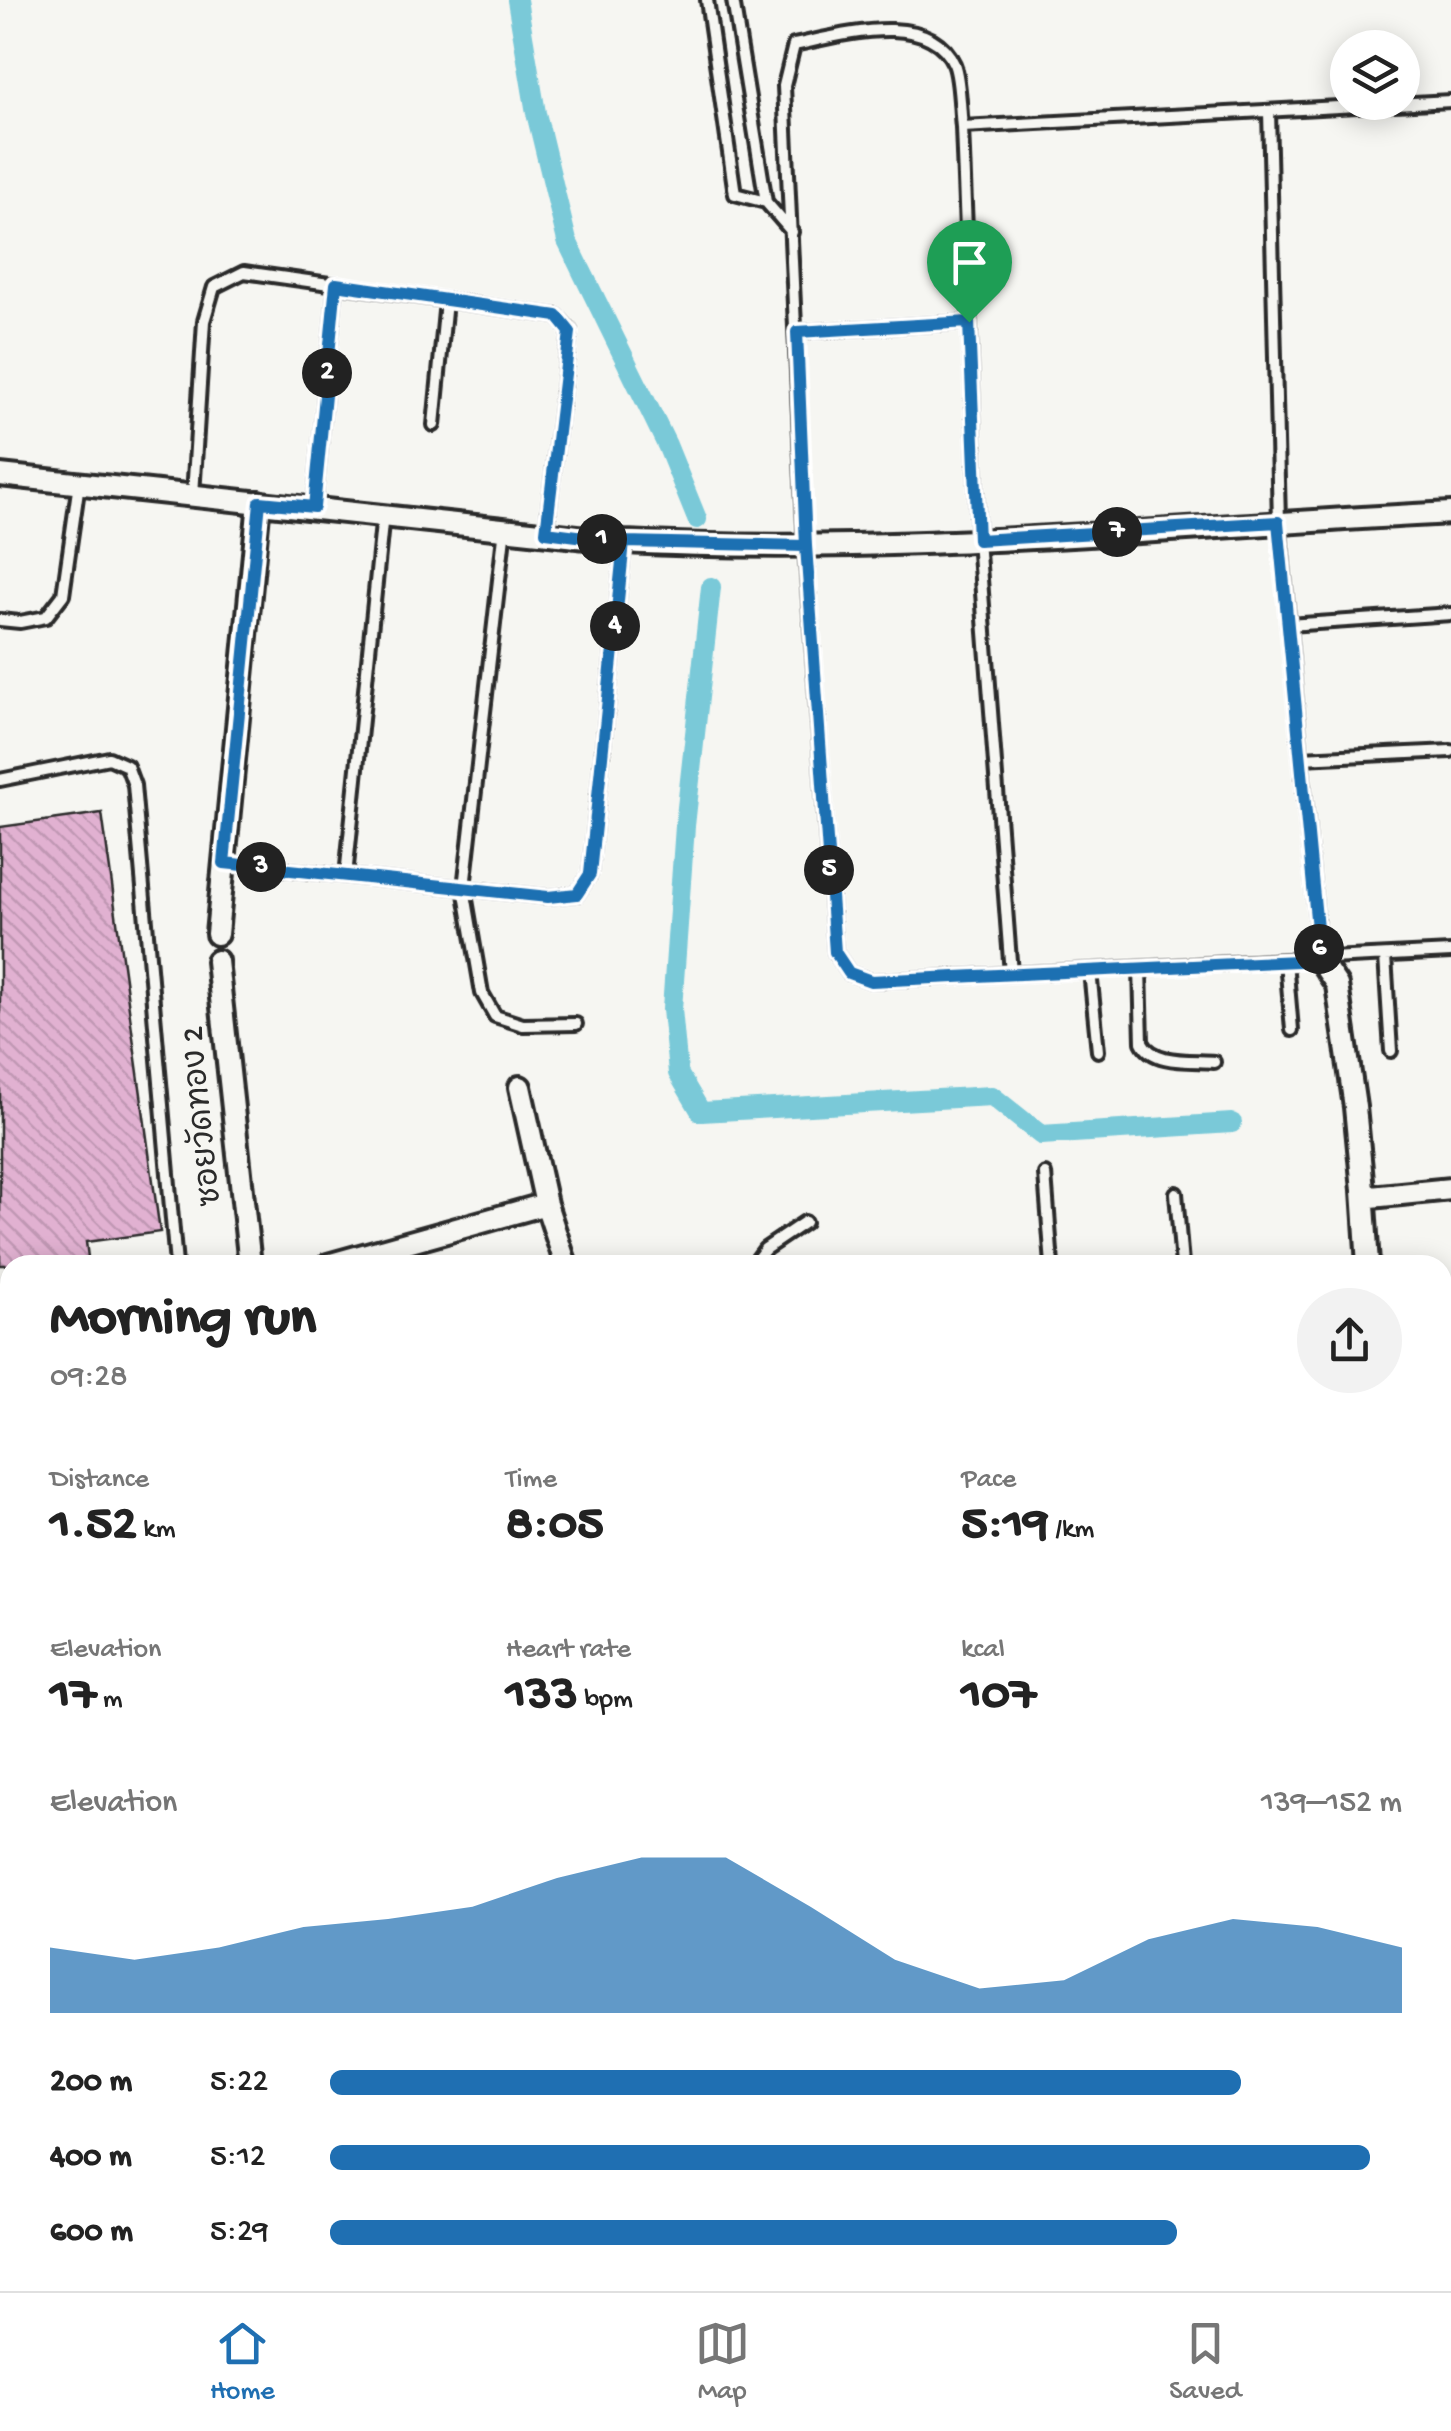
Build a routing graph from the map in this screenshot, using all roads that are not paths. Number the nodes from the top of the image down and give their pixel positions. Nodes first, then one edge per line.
1 (707, 0) edge
2 (733, 0) edge
3 (1451, 102) edge
4 (1269, 111) junction
5 (962, 126) junction
6 (766, 202) junction
7 (793, 233) junction
8 (336, 284) junction
9 (446, 301) junction
10 (969, 322) junction
11 (797, 332) junction
12 (434, 425) dead end
13 (0, 475) edge
14 (79, 483) junction
15 (194, 495) junction
16 (260, 502) junction
17 (314, 507) junction
18 (383, 514) junction
19 (1451, 514) edge
20 (1278, 522) junction
21 (504, 527) junction
22 (546, 532) junction
23 (978, 540) junction
24 (624, 542) junction
25 (806, 546) junction
26 (1451, 614) edge
27 (0, 620) edge
28 (1288, 625) junction
29 (1451, 751) edge
30 (1301, 758) junction
31 (0, 780) edge
32 (224, 863) junction
33 (346, 876) junction
34 (464, 888) junction
35 (217, 934) dead end
36 (1451, 952) edge
37 (1385, 956) junction
38 (218, 960) dead end
39 (1320, 960) junction
40 (1286, 961) junction
41 (1140, 968) junction
42 (1090, 971) junction
43 (1011, 974) junction
44 (576, 1024) dead end
45 (1292, 1030) dead end
46 (1098, 1051) dead end
47 (1390, 1052) dead end
48 (1214, 1062) dead end
49 (520, 1087) dead end
50 (1045, 1174) dead end
51 (1451, 1189) edge
52 (1363, 1190) junction
53 (1176, 1192) dead end
54 (546, 1204) junction
55 (805, 1222) dead end
56 (175, 1255) edge
57 (249, 1255) edge
58 (364, 1255) edge
59 (563, 1255) edge
60 (760, 1255) edge
61 (1051, 1255) edge
62 (1181, 1255) edge
63 (1367, 1255) edge

1 - 6 lane
2 - 6 lane
3 - 4 lane
4 - 5 lane
4 - 20 lane
5 - 7 lane
5 - 10 lane
6 - 7 lane
7 - 11 lane
8 - 9 lane
8 - 15 lane
8 - 17 lane
9 - 12 lane
9 - 22 lane
10 - 11 lane
10 - 23 lane
11 - 25 lane
13 - 14 street
14 - 15 street
14 - 27 lane
15 - 16 street
16 - 17 street
16 - 32 street
17 - 18 street
18 - 21 street
18 - 33 lane
19 - 20 street
20 - 23 street
20 - 28 lane
21 - 22 street
21 - 34 lane
22 - 24 street
23 - 25 street
23 - 43 lane
24 - 25 street
24 - 34 lane
25 - 43 lane
26 - 28 lane
28 - 30 lane
29 - 30 lane
30 - 39 lane
31 - 56 lane
32 - 33 lane
32 - 35 street
33 - 34 lane
34 - 44 lane
36 - 37 lane
37 - 39 lane
37 - 47 lane
38 - 57 street, ซอยวัดทอง 2
39 - 40 lane
39 - 52 street
40 - 41 lane
40 - 45 lane
41 - 42 lane
41 - 48 lane
42 - 43 lane
42 - 46 lane
49 - 54 street
50 - 61 lane
51 - 52 street
52 - 63 street
53 - 62 lane
54 - 58 street
54 - 59 street
55 - 60 lane

